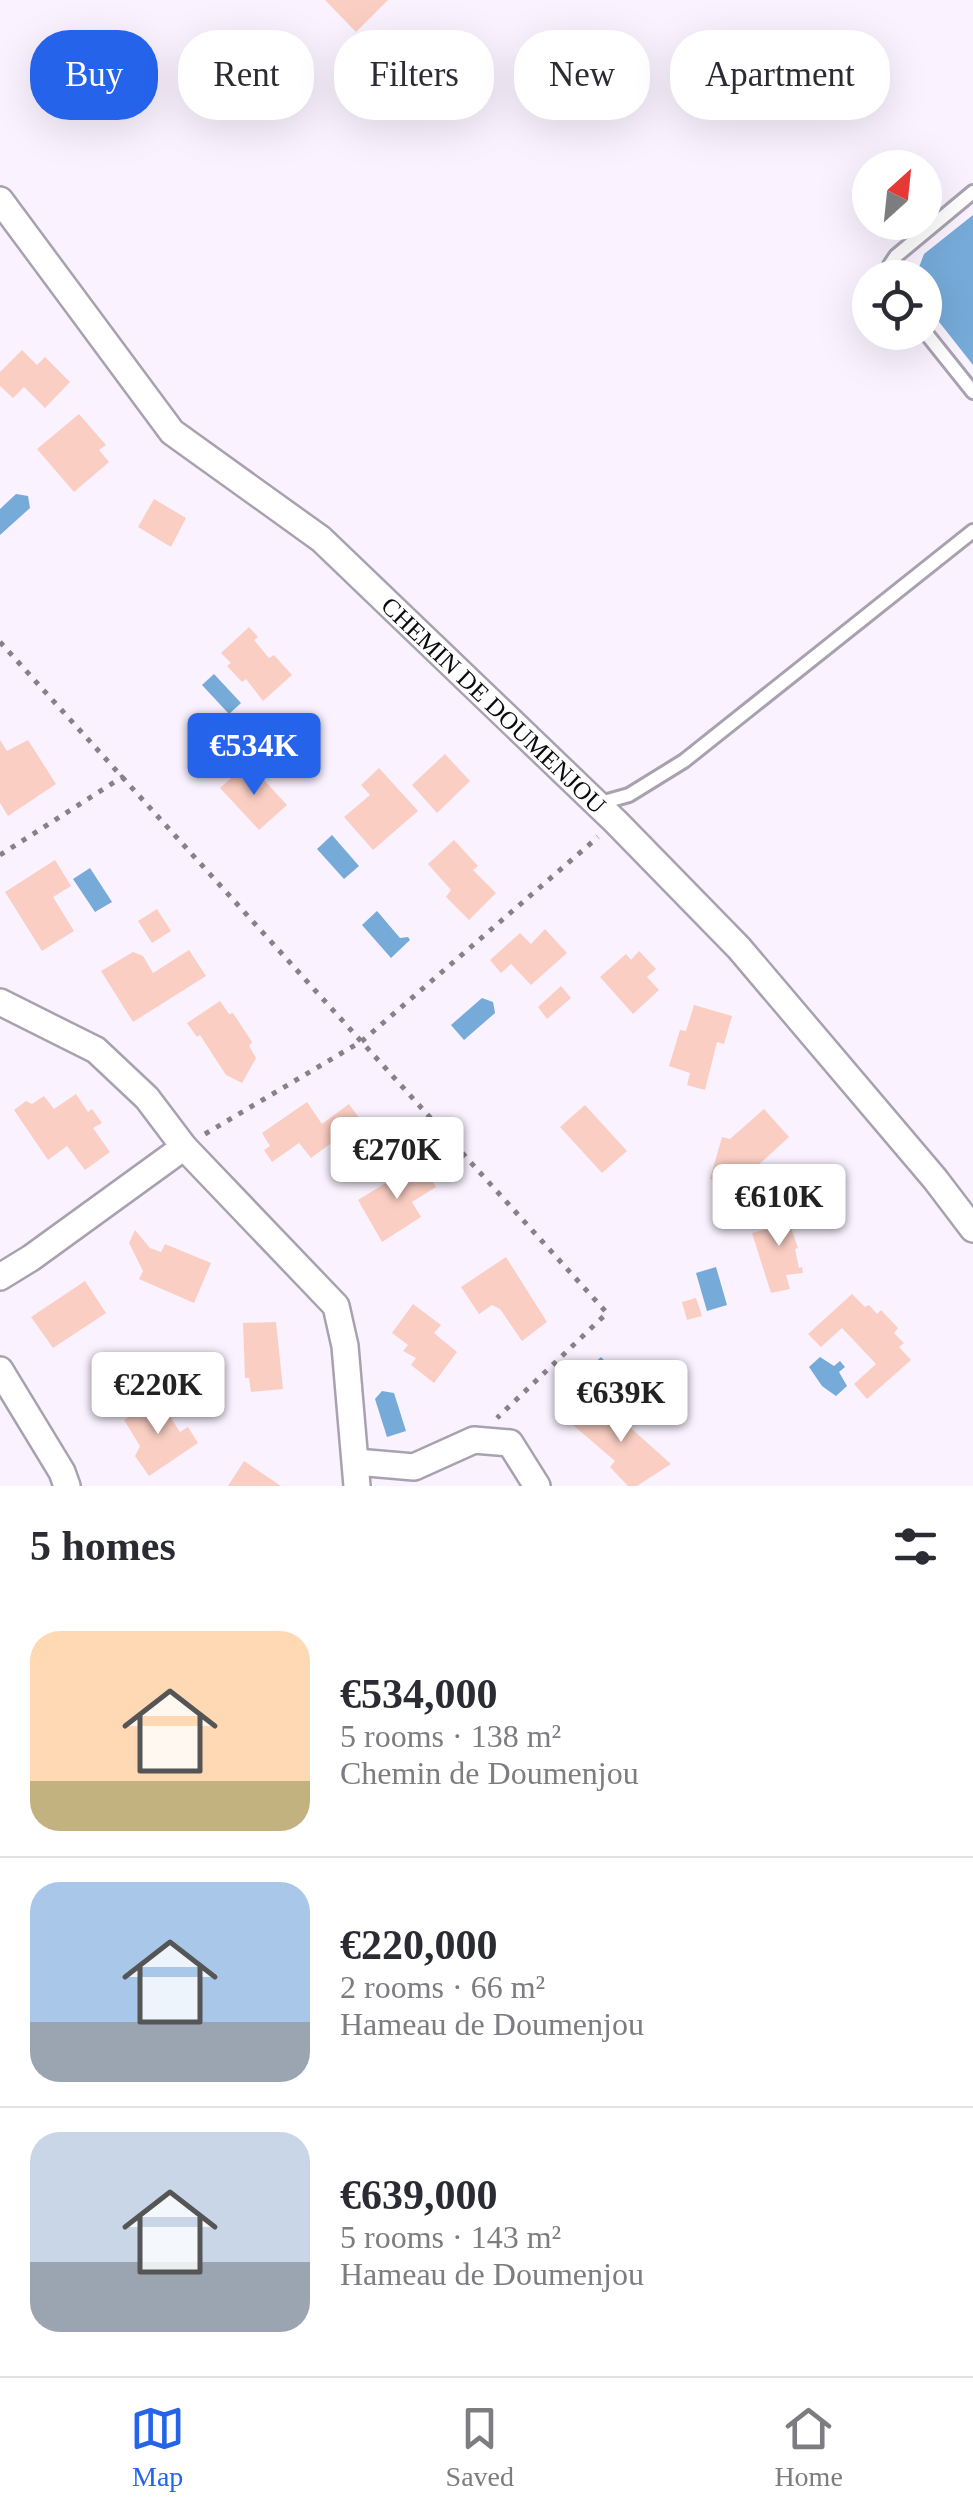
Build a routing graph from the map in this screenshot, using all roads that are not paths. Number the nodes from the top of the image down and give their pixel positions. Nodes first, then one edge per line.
1 (973, 192) edge
2 (0, 200) edge
3 (893, 260) edge
4 (939, 350) edge
5 (973, 392) edge
6 (973, 531) edge
7 (606, 814) junction
8 (0, 1002) edge
9 (184, 1146) junction
10 (973, 1229) edge
11 (0, 1277) edge
12 (0, 1370) edge
13 (356, 1474) edge
14 (67, 1486) edge
15 (537, 1486) edge

1 - 3 lane
2 - 7 street, CHEMIN DE DOUMENJOU
4 - 5 lane
6 - 7 lane
7 - 10 street, CHEMIN DE DOUMENJOU
8 - 9 street
9 - 11 street
9 - 13 street
12 - 14 street
13 - 15 street

